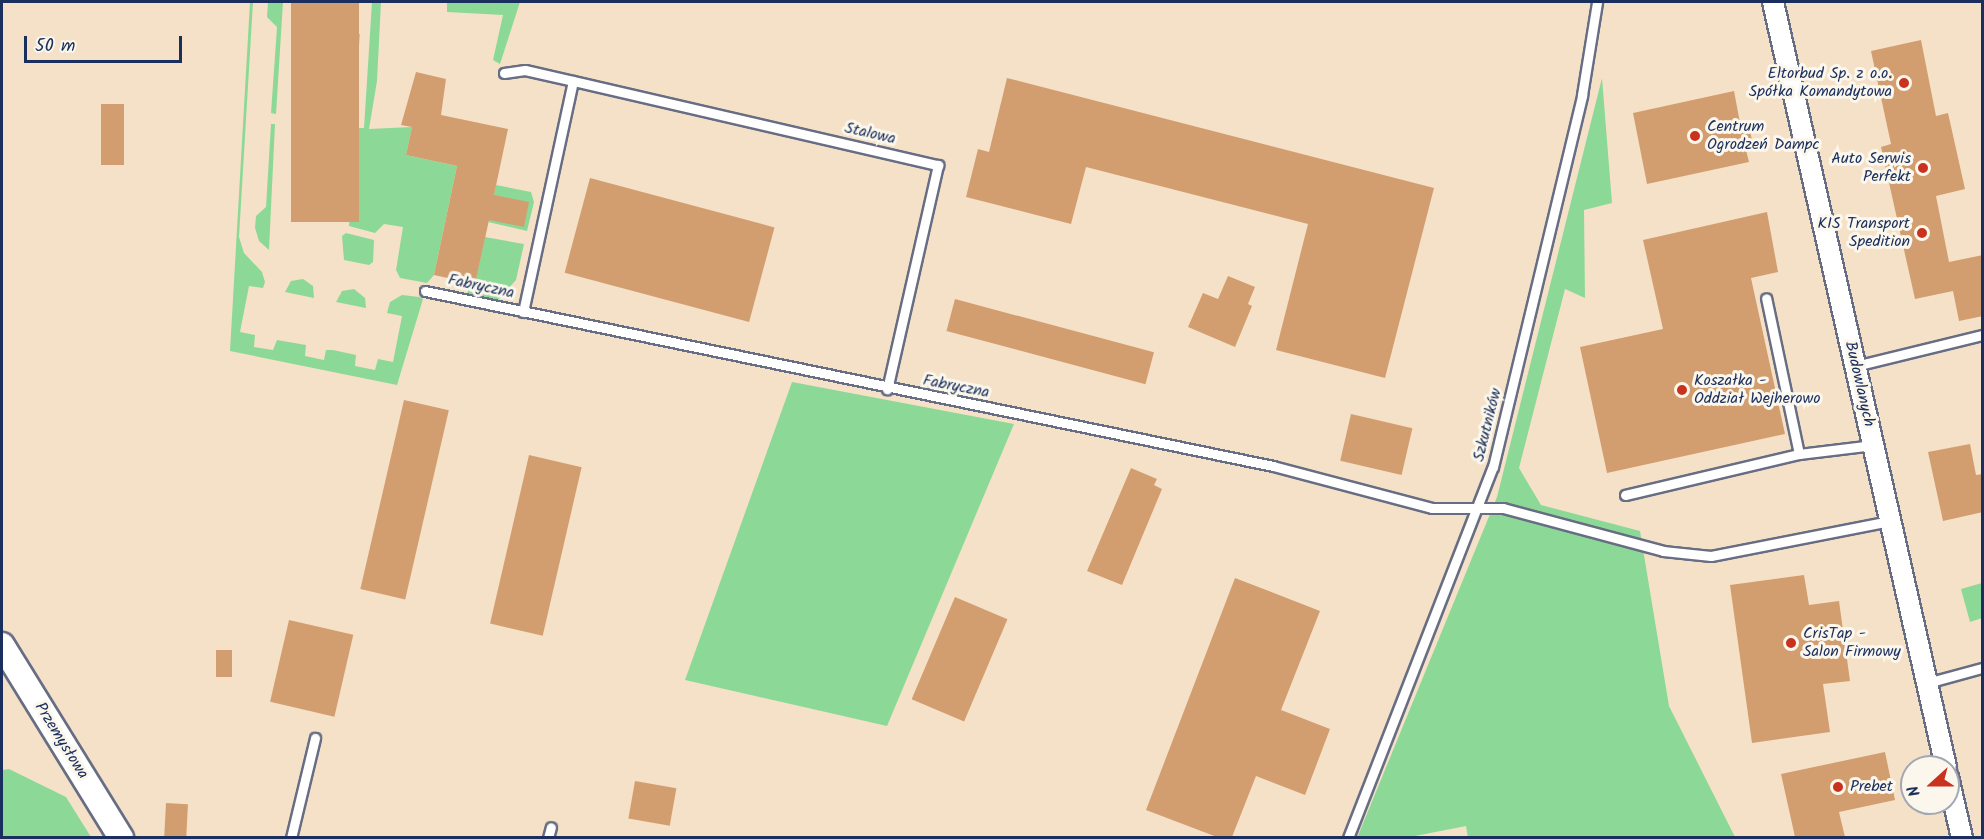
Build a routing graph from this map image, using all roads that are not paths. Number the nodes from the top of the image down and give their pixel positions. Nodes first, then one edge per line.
1 (1597, 2) edge
2 (1773, 2) edge
3 (504, 73) dead end
4 (573, 81) junction
5 (425, 291) dead end
6 (1766, 298) dead end
7 (523, 312) junction
8 (1983, 335) edge
9 (1855, 366) junction
10 (887, 389) junction
11 (1873, 445) junction
12 (1799, 454) junction
13 (1625, 495) dead end
14 (1481, 508) junction
15 (1890, 521) junction
16 (2, 645) edge
17 (1983, 668) edge
18 (1927, 683) junction
19 (315, 738) dead end
20 (1943, 755) edge
21 (1957, 815) edge
22 (551, 827) dead end
23 (121, 837) edge
24 (291, 837) edge
25 (548, 837) edge
26 (1348, 837) edge
27 (1962, 837) edge

1 - 14 lane, Szkutników
2 - 9 street, Budowlanych
3 - 4 lane, Stalowa
4 - 7 lane
4 - 10 lane, Stalowa
5 - 7 lane, Fabryczna
6 - 12 lane
7 - 10 lane, Fabryczna
8 - 9 lane
9 - 11 street, Budowlanych
10 - 14 lane, Fabryczna
11 - 12 lane
11 - 15 street, Budowlanych
12 - 13 lane
14 - 15 lane, Fabryczna
14 - 26 lane, Szkutników
15 - 18 street, Budowlanych
16 - 23 street, Przemysłowa
17 - 18 lane
18 - 20 street, Budowlanych
19 - 24 lane
21 - 27 street
22 - 25 lane

